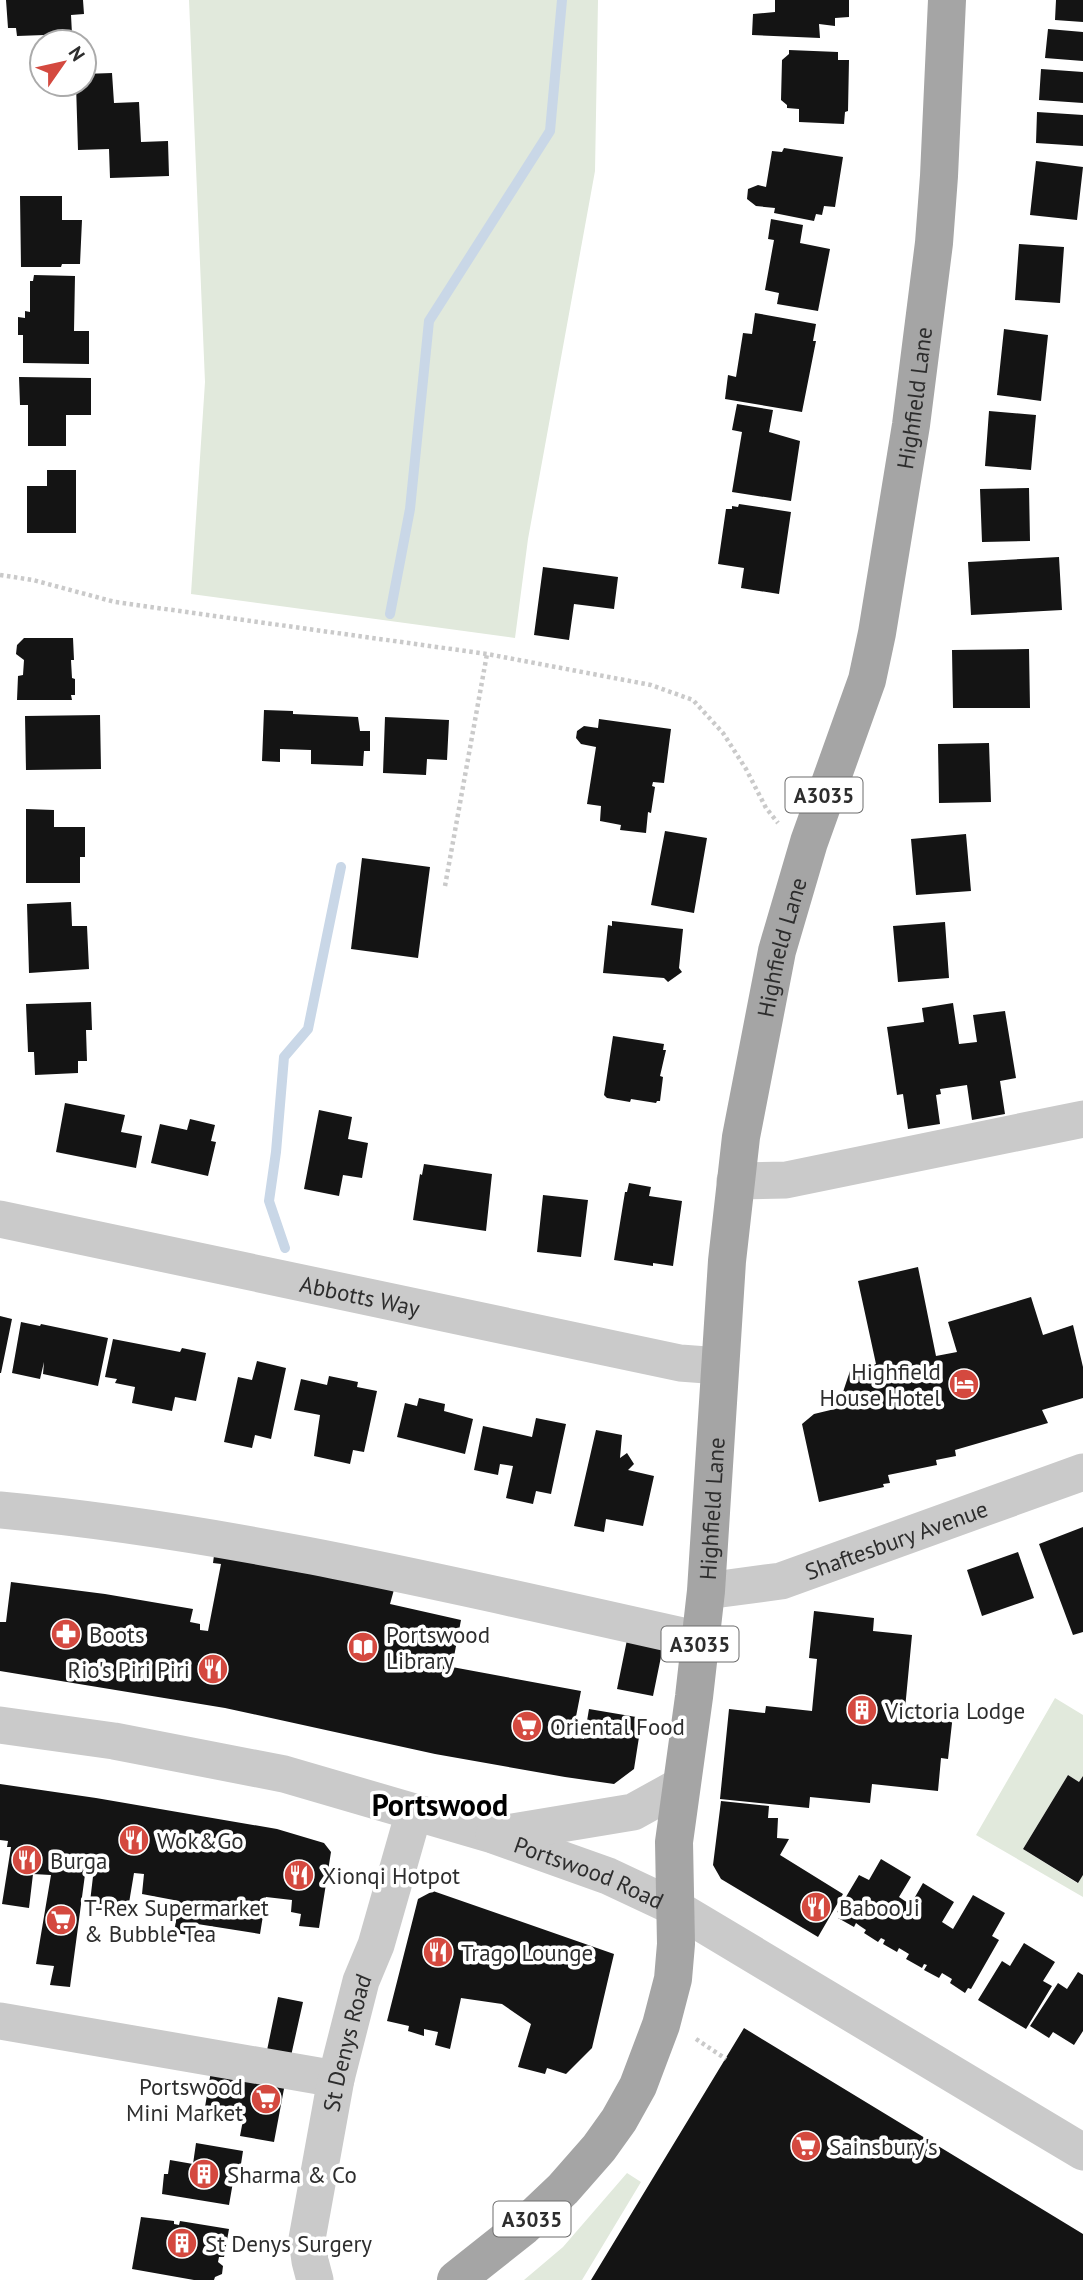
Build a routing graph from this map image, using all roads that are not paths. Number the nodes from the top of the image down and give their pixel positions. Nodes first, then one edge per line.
1 (947, 0) edge
2 (1083, 1119) edge
3 (735, 1181) junction
4 (0, 1219) edge
5 (720, 1366) junction
6 (1083, 1472) edge
7 (0, 1510) edge
8 (706, 1591) junction
9 (700, 1640) junction
10 (0, 1725) edge
11 (680, 1786) junction
12 (414, 1812) junction
13 (493, 1835) junction
14 (674, 1907) junction
15 (0, 2021) edge
16 (336, 2079) junction
17 (1083, 2152) edge
18 (315, 2280) edge
19 (456, 2280) edge

1 - 3 main road, Highfield Lane / A3035
2 - 3 street
3 - 5 main road, Highfield Lane / A3035
4 - 5 street, Abbotts Way
5 - 8 main road, Highfield Lane / A3035
6 - 8 street, Shaftesbury Avenue
7 - 9 street
8 - 9 main road, Highfield Lane / A3035
9 - 11 main road, Highfield Lane / A3035
10 - 12 street, Portswood Road
11 - 13 street
11 - 14 main road, Highfield Lane / A3035
12 - 13 street, Portswood Road
12 - 16 street, St Denys Road
13 - 14 street, Portswood Road
14 - 17 street, Portswood Road
14 - 19 main road, A3035
15 - 16 street
16 - 18 street, St Denys Road

